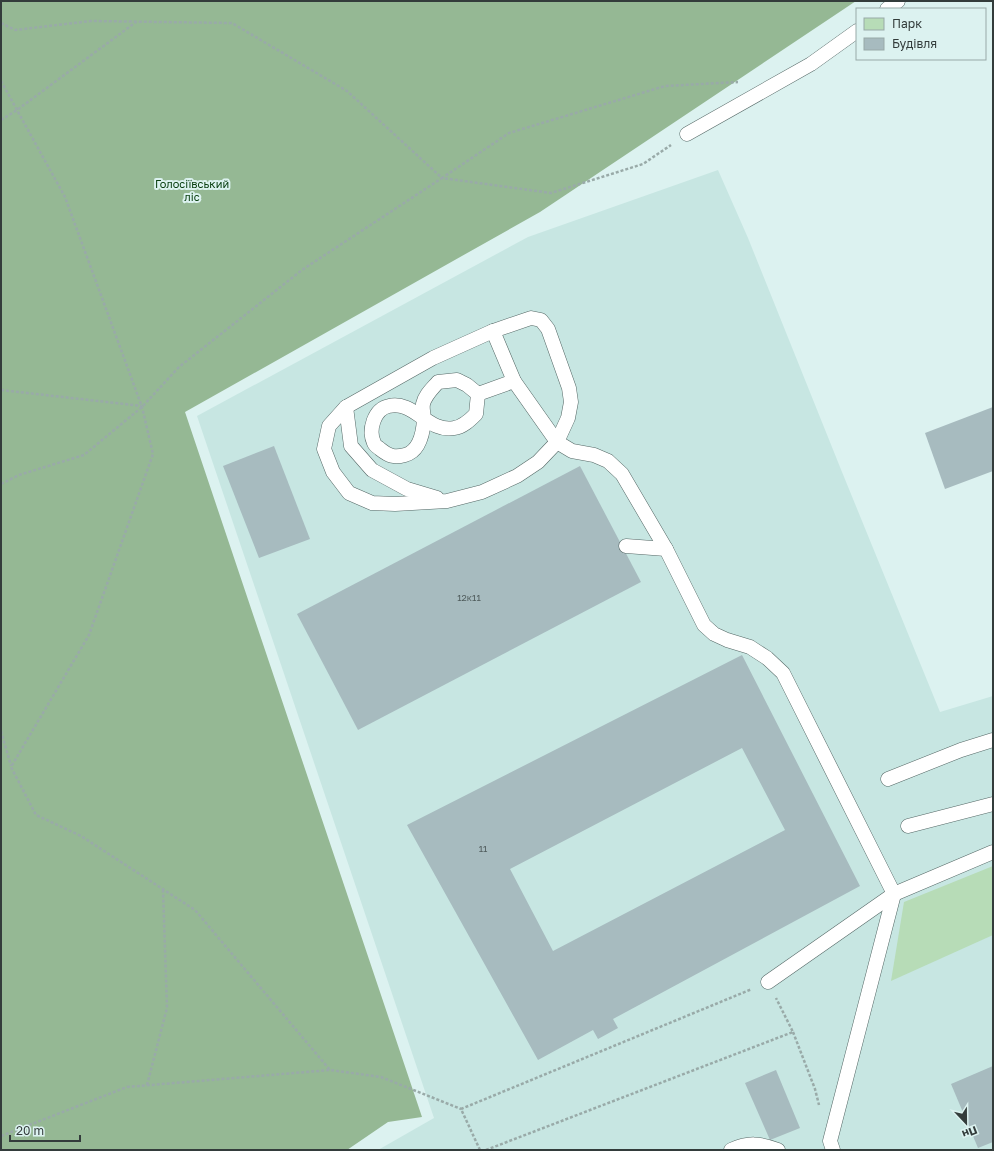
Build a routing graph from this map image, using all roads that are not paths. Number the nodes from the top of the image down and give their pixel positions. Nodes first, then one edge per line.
1 (898, 1) edge
2 (888, 8) edge
3 (856, 31) edge
4 (687, 134) road end
5 (493, 331) junction
6 (514, 381) junction
7 (478, 394) junction
8 (346, 407) junction
9 (557, 442) junction
10 (447, 501) junction
11 (626, 546) dead end
12 (666, 549) junction
13 (993, 740) edge
14 (888, 779) dead end
15 (993, 804) edge
16 (908, 826) dead end
17 (993, 852) edge
18 (894, 894) junction
19 (768, 982) road end
20 (731, 1150) edge
21 (778, 1150) edge
22 (833, 1150) edge

1 - 2 lane
3 - 4 lane
5 - 6 lane
5 - 8 lane
5 - 9 lane
6 - 7 lane
6 - 9 lane
7 - 7 lane
8 - 10 lane
8 - 10 lane
9 - 10 lane
9 - 12 lane
11 - 12 lane
12 - 18 lane
13 - 14 lane
15 - 16 lane
17 - 18 lane
18 - 19 lane
18 - 22 lane
20 - 21 lane

